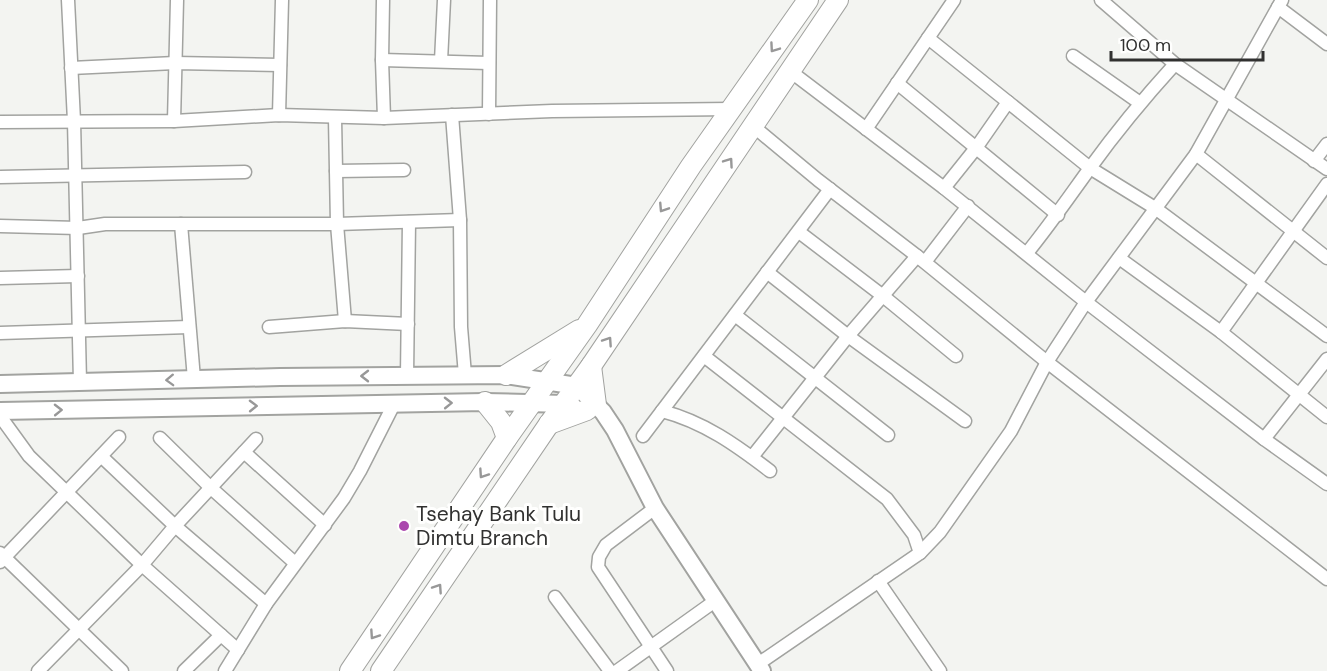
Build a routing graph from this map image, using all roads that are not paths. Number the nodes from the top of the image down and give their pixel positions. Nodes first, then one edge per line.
1 (68, 0) edge
2 (177, 0) edge
3 (282, 0) edge
4 (383, 0) edge
5 (444, 0) edge
6 (490, 0) edge
7 (808, 0) edge
8 (838, 0) edge
9 (954, 0) edge
10 (1101, 0) edge
11 (1124, 0) edge
12 (1280, 2) edge
13 (1113, 9) junction
14 (928, 38) junction
15 (1327, 44) edge
16 (1073, 56) dead end
17 (382, 60) junction
18 (441, 61) junction
19 (175, 63) junction
20 (489, 63) junction
21 (1175, 64) junction
22 (280, 65) junction
23 (71, 68) junction
24 (790, 71) junction
25 (897, 84) junction
26 (1226, 100) junction
27 (1008, 102) junction
28 (1140, 104) junction
29 (732, 109) junction
30 (489, 114) junction
31 (279, 115) junction
32 (452, 116) junction
33 (335, 118) junction
34 (384, 118) junction
35 (174, 121) junction
36 (0, 122) edge
37 (74, 122) junction
38 (753, 126) junction
39 (866, 129) junction
40 (1327, 144) edge
41 (976, 148) junction
42 (1196, 154) junction
43 (1314, 161) junction
44 (1090, 168) junction
45 (1327, 169) edge
46 (404, 170) dead end
47 (336, 171) junction
48 (245, 172) dead end
49 (75, 176) junction
50 (0, 177) edge
51 (1327, 184) edge
52 (944, 188) junction
53 (830, 189) junction
54 (968, 206) junction
55 (1155, 208) junction
56 (1058, 215) junction
57 (460, 220) junction
58 (409, 222) junction
59 (181, 224) junction
60 (337, 224) junction
61 (0, 226) edge
62 (78, 228) junction
63 (799, 232) junction
64 (1293, 233) junction
65 (1027, 253) junction
66 (1119, 258) junction
67 (1327, 258) edge
68 (921, 259) junction
69 (767, 272) junction
70 (78, 276) junction
71 (0, 278) edge
72 (1257, 282) junction
73 (882, 296) junction
74 (1086, 302) junction
75 (735, 315) junction
76 (345, 321) junction
77 (408, 324) junction
78 (587, 325) junction
79 (189, 327) junction
80 (269, 327) dead end
81 (80, 330) junction
82 (1221, 332) junction
83 (0, 333) edge
84 (848, 336) junction
85 (1327, 336) edge
86 (704, 356) junction
87 (956, 356) dead end
88 (1327, 359) edge
89 (1047, 362) junction
90 (591, 366) junction
91 (465, 375) junction
92 (506, 375) junction
93 (407, 376) junction
94 (815, 377) junction
95 (194, 379) junction
96 (549, 380) junction
97 (80, 382) junction
98 (0, 384) edge
99 (577, 386) junction
100 (1299, 395) junction
101 (485, 402) junction
102 (533, 402) junction
103 (394, 404) junction
104 (565, 404) junction
105 (595, 409) junction
106 (0, 411) edge
107 (662, 411) junction
108 (0, 416) edge
109 (1327, 417) edge
110 (782, 418) junction
111 (965, 420) dead end
112 (549, 424) junction
113 (888, 435) dead end
114 (643, 436) dead end
115 (119, 437) dead end
116 (160, 438) dead end
117 (507, 438) junction
118 (256, 439) dead end
119 (1264, 439) junction
120 (244, 452) junction
121 (101, 456) junction
122 (752, 457) junction
123 (770, 471) dead end
124 (1327, 484) edge
125 (211, 488) junction
126 (67, 492) junction
127 (655, 508) junction
128 (325, 525) junction
129 (175, 526) junction
130 (921, 553) junction
131 (2, 557) edge
132 (295, 563) junction
133 (142, 565) junction
134 (1327, 579) edge
135 (878, 581) junction
136 (555, 597) dead end
137 (715, 601) junction
138 (266, 604) junction
139 (79, 629) junction
140 (221, 635) junction
141 (651, 646) junction
142 (238, 650) junction
143 (760, 667) edge
144 (38, 671) edge
145 (122, 671) edge
146 (184, 671) edge
147 (225, 671) edge
148 (350, 671) edge
149 (381, 671) edge
150 (610, 671) edge
151 (617, 671) edge
152 (667, 671) edge
153 (940, 671) edge

1 - 23 street
2 - 19 street
3 - 22 street
4 - 17 street
5 - 18 street
6 - 20 street
7 -> 29 main road
8 - 24 main road
9 - 14 street
10 - 13 street
11 - 13 street
12 - 15 street
12 - 26 street
13 - 21 street
14 - 25 street
14 - 27 street
16 - 28 street
17 - 18 street
17 - 34 street
18 - 20 street
19 - 22 street
19 - 23 street
19 - 35 street
20 - 30 street
21 - 26 street
21 - 28 street
22 - 31 street
23 - 37 street
24 - 38 main road
24 - 39 street
25 - 39 street
25 - 41 street
26 - 42 street
26 - 43 street
27 - 41 street
27 - 44 street
28 - 44 street
29 - 30 street
29 -> 78 main road
30 - 32 street
31 - 33 street
31 - 35 street
32 - 34 street
32 - 57 street
33 - 34 street
33 - 47 street
35 - 37 street
36 - 37 street
37 - 49 street
38 - 53 street
90 -> 38 main road
39 - 52 street
40 - 43 street
41 - 52 street
41 - 56 street
42 - 55 street
42 - 64 street
43 - 45 street
44 - 55 street
44 - 56 street
46 - 47 street
47 - 60 street
48 - 49 street
49 - 50 street
49 - 62 street
51 - 64 street
52 - 54 street
53 - 63 street
53 - 68 street
54 - 65 street
54 - 68 street
55 - 66 street
55 - 72 street
56 - 65 street
57 - 58 street
57 - 91 street
58 - 60 street
58 - 77 street
59 - 60 street
59 - 62 street
59 - 79 street
60 - 76 street
61 - 62 street
62 - 70 street
63 - 69 street
63 - 73 street
64 - 67 street
64 - 72 street
65 - 74 street
66 - 74 street
66 - 82 street
68 - 73 street
68 - 89 street
69 - 75 street
69 - 84 street
70 - 71 street
70 - 81 street
72 - 82 street
72 - 85 street
73 - 84 street
73 - 87 street
74 - 89 street
74 - 119 street
75 - 86 street
75 - 94 street
76 - 77 street
76 - 80 street
77 - 93 street
78 - 92 main road
78 - 96 main road
79 - 81 street
79 - 95 street
81 - 83 street
81 - 97 street
82 - 100 street
84 - 94 street
84 - 111 street
86 - 107 street
86 - 110 street
88 - 100 street
89 - 130 street
89 - 134 street
90 - 99 main road
90 - 105 main road
91 - 92 main road
91 - 93 main road
92 - 96 main road
93 -> 95 main road
94 - 110 street
94 - 113 street
95 -> 97 main road
96 - 99 main road
96 - 102 main road
97 - 98 main road
99 - 104 main road
99 - 105 main road
100 - 109 street
100 - 119 street
101 - 102 main road
103 -> 101 main road
101 - 117 main road
102 - 104 main road
102 - 117 main road
106 -> 103 main road
103 - 128 street
104 - 105 main road
104 - 112 main road
105 - 112 main road
105 - 127 main road
107 - 114 street
107 - 122 street
108 - 126 street
110 - 122 street
110 - 130 street
149 -> 112 main road
115 - 121 street
116 - 125 street
117 -> 148 main road
118 - 120 street
119 - 124 street
120 - 125 street
120 - 128 street
121 - 126 street
121 - 129 street
122 - 123 street
125 - 129 street
125 - 132 street
126 - 131 street
126 - 133 street
127 - 137 main road
127 - 141 street
128 - 132 street
129 - 133 street
129 - 138 street
130 - 135 street
131 - 139 street
132 - 138 street
133 - 139 street
133 - 140 street
135 - 143 street
135 - 153 street
136 - 150 street
137 - 141 street
137 - 143 main road
138 - 142 street
139 - 144 street
139 - 145 street
140 - 142 street
140 - 146 street
141 - 151 street
141 - 152 street
142 - 147 street

